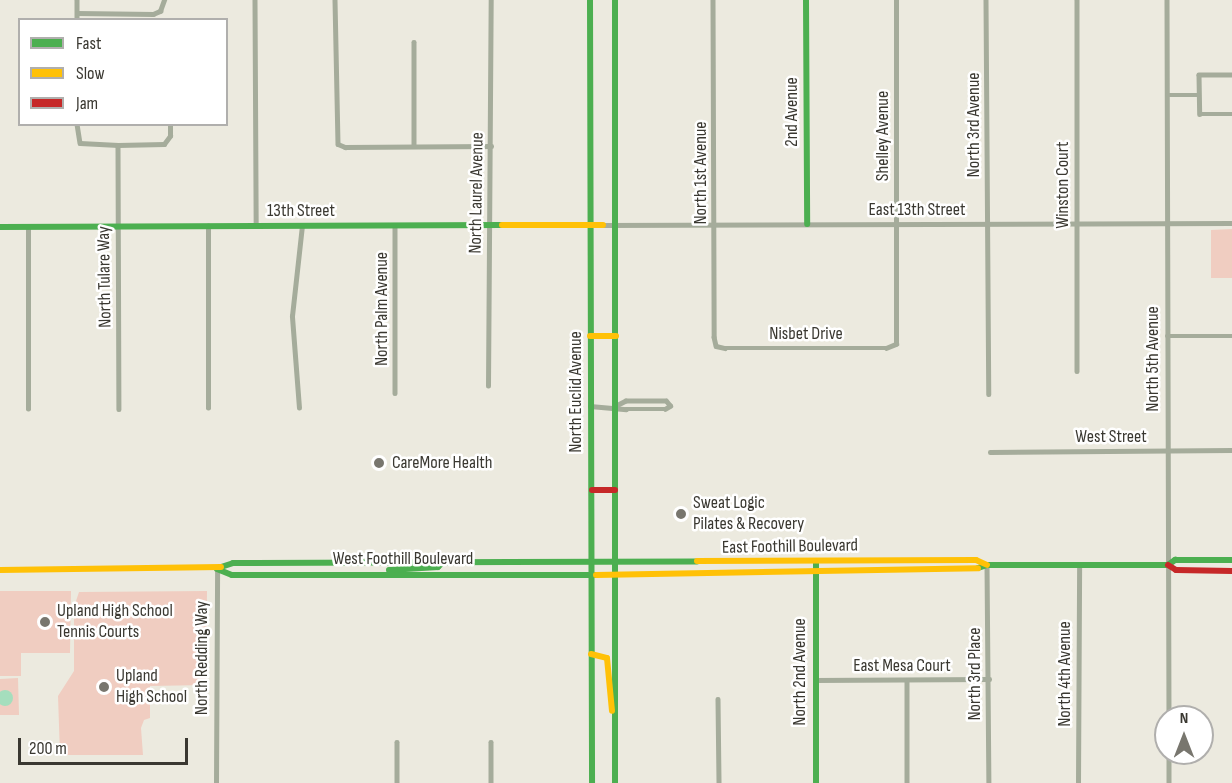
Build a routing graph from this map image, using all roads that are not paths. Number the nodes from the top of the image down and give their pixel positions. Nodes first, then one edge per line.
1 (77, 0) edge
2 (164, 0) edge
3 (255, 0) edge
4 (335, 0) edge
5 (491, 0) edge
6 (590, 0) edge
7 (615, 0) edge
8 (714, 0) edge
9 (806, 0) edge
10 (896, 0) edge
11 (987, 0) edge
12 (1077, 0) edge
13 (1167, 0) edge
14 (77, 13) junction
15 (77, 18) edge
16 (414, 42) dead end
17 (1232, 75) edge
18 (1167, 95) junction
19 (1199, 95) junction
20 (1232, 114) edge
21 (77, 126) edge
22 (170, 126) edge
23 (118, 145) junction
24 (414, 146) junction
25 (491, 146) junction
26 (1077, 223) junction
27 (1166, 223) junction
28 (1232, 223) edge
29 (714, 224) junction
30 (807, 224) junction
31 (897, 224) junction
32 (988, 224) junction
33 (395, 225) junction
34 (489, 225) junction
35 (590, 225) junction
36 (603, 225) joint
37 (616, 225) junction
38 (118, 226) junction
39 (208, 226) junction
40 (256, 226) junction
41 (302, 226) junction
42 (0, 227) edge
43 (28, 227) junction
44 (590, 336) junction
45 (616, 336) junction
46 (1167, 336) junction
47 (1232, 336) edge
48 (896, 344) joint
49 (716, 346) joint
50 (1077, 371) dead end
51 (488, 386) dead end
52 (395, 393) dead end
53 (989, 394) dead end
54 (590, 405) junction
55 (616, 406) junction
56 (208, 408) dead end
57 (299, 408) dead end
58 (28, 409) dead end
59 (119, 409) dead end
60 (1167, 450) junction
61 (1232, 450) edge
62 (990, 452) dead end
63 (592, 490) junction
64 (615, 490) junction
65 (1232, 560) edge
66 (816, 561) junction
67 (443, 562) junction
68 (592, 562) junction
69 (615, 563) junction
70 (987, 565) junction
71 (1079, 565) junction
72 (1168, 565) junction
73 (217, 569) junction
74 (0, 570) edge
75 (1232, 570) edge
76 (816, 572) junction
77 (384, 573) junction
78 (592, 574) junction
79 (614, 575) junction
80 (591, 654) junction
81 (989, 679) junction
82 (815, 680) junction
83 (907, 680) junction
84 (718, 699) dead end
85 (1168, 705) edge
86 (615, 722) junction
87 (397, 742) dead end
88 (491, 742) dead end
89 (1169, 765) edge
90 (216, 783) edge
91 (397, 783) edge
92 (491, 783) edge
93 (592, 783) edge
94 (615, 783) edge
95 (718, 783) edge
96 (816, 783) edge
97 (907, 783) edge
98 (989, 783) edge
99 (1078, 783) edge
100 (1169, 783) edge

1 - 14 street
2 - 14 street
3 - 40 street
4 - 24 street
5 - 25 street, North Laurel Avenue
6 - 35 main road, North Euclid Avenue
7 - 37 main road
8 - 29 street, North 1st Avenue
9 - 30 main road, 2nd Avenue
10 - 31 street, Shelley Avenue
11 - 32 street, North 3rd Avenue
12 - 26 street, Winston Court
13 - 18 street, North 5th Avenue
14 - 15 street
16 - 24 street
17 - 19 street
18 - 19 street
18 - 27 street, North 5th Avenue
19 - 20 street
21 - 23 street
22 - 23 street
23 - 38 street, North Tulare Way
24 - 25 street
25 - 34 street, North Laurel Avenue
26 - 27 street, East 13th Street
26 - 32 street, East 13th Street
26 - 50 street, Winston Court
27 - 28 street, East 13th Street
27 - 46 street, North 5th Avenue
29 - 30 street, East 13th Street
29 - 37 street, East 13th Street
29 - 49 street, North 1st Avenue
30 - 31 street, East 13th Street
31 - 32 street, East 13th Street
31 - 48 street, Shelley Avenue
32 - 53 street, North 3rd Avenue
33 - 34 main road, 13th Street
33 - 41 main road, 13th Street
33 - 52 street, North Palm Avenue
34 - 35 main road, 13th Street
34 - 51 street, North Laurel Avenue
35 - 36 main road, 13th Street
35 - 44 main road, North Euclid Avenue
36 - 37 street, East 13th Street
37 - 45 main road
38 - 39 main road, 13th Street
38 - 43 main road, 13th Street
38 - 59 street, North Tulare Way
39 - 40 main road, 13th Street
39 - 56 street
40 - 41 main road, 13th Street
41 - 57 street
42 - 43 main road, 13th Street
43 - 58 street
44 - 45 main road
44 - 54 main road, North Euclid Avenue
45 - 55 main road
46 - 47 street
46 - 60 street, North 5th Avenue
48 - 49 street, Nisbet Drive
54 - 55 street
54 - 63 main road, North Euclid Avenue
55 - 55 street
55 - 64 main road
60 - 61 street, West Street
60 - 62 street, West Street
60 - 72 street, North 5th Avenue
63 - 64 main road
63 - 68 main road, North Euclid Avenue
64 - 69 main road
65 - 72 main road, East Foothill Boulevard
66 - 69 main road, East Foothill Boulevard
66 - 70 main road, East Foothill Boulevard
66 - 76 main road, North 2nd Avenue
67 - 68 main road, West Foothill Boulevard
67 - 73 main road, West Foothill Boulevard
67 - 77 main road
68 - 69 main road, East Foothill Boulevard
68 - 78 main road, North Euclid Avenue
69 - 79 main road
70 - 71 main road, East Foothill Boulevard
70 - 76 main road, East Foothill Boulevard
70 - 81 street, North 3rd Place
71 - 72 main road, East Foothill Boulevard
71 - 99 street, North 4th Avenue
72 - 75 main road, East Foothill Boulevard
72 - 85 street, North 5th Avenue
73 - 74 main road, West Foothill Boulevard
73 - 77 main road, West Foothill Boulevard
73 - 90 street, North Redding Way
76 - 79 main road, East Foothill Boulevard
76 - 82 main road, North 2nd Avenue
77 - 78 main road, West Foothill Boulevard
78 - 79 main road, East Foothill Boulevard
78 - 80 main road, North Euclid Avenue
79 - 86 main road
80 - 86 main road
80 - 93 main road, North Euclid Avenue
81 - 83 street, East Mesa Court
81 - 98 street, North 3rd Place
82 - 83 street, East Mesa Court
82 - 96 main road, North 2nd Avenue
83 - 97 street
84 - 95 street
86 - 94 main road
87 - 91 street
88 - 92 street
89 - 100 street

